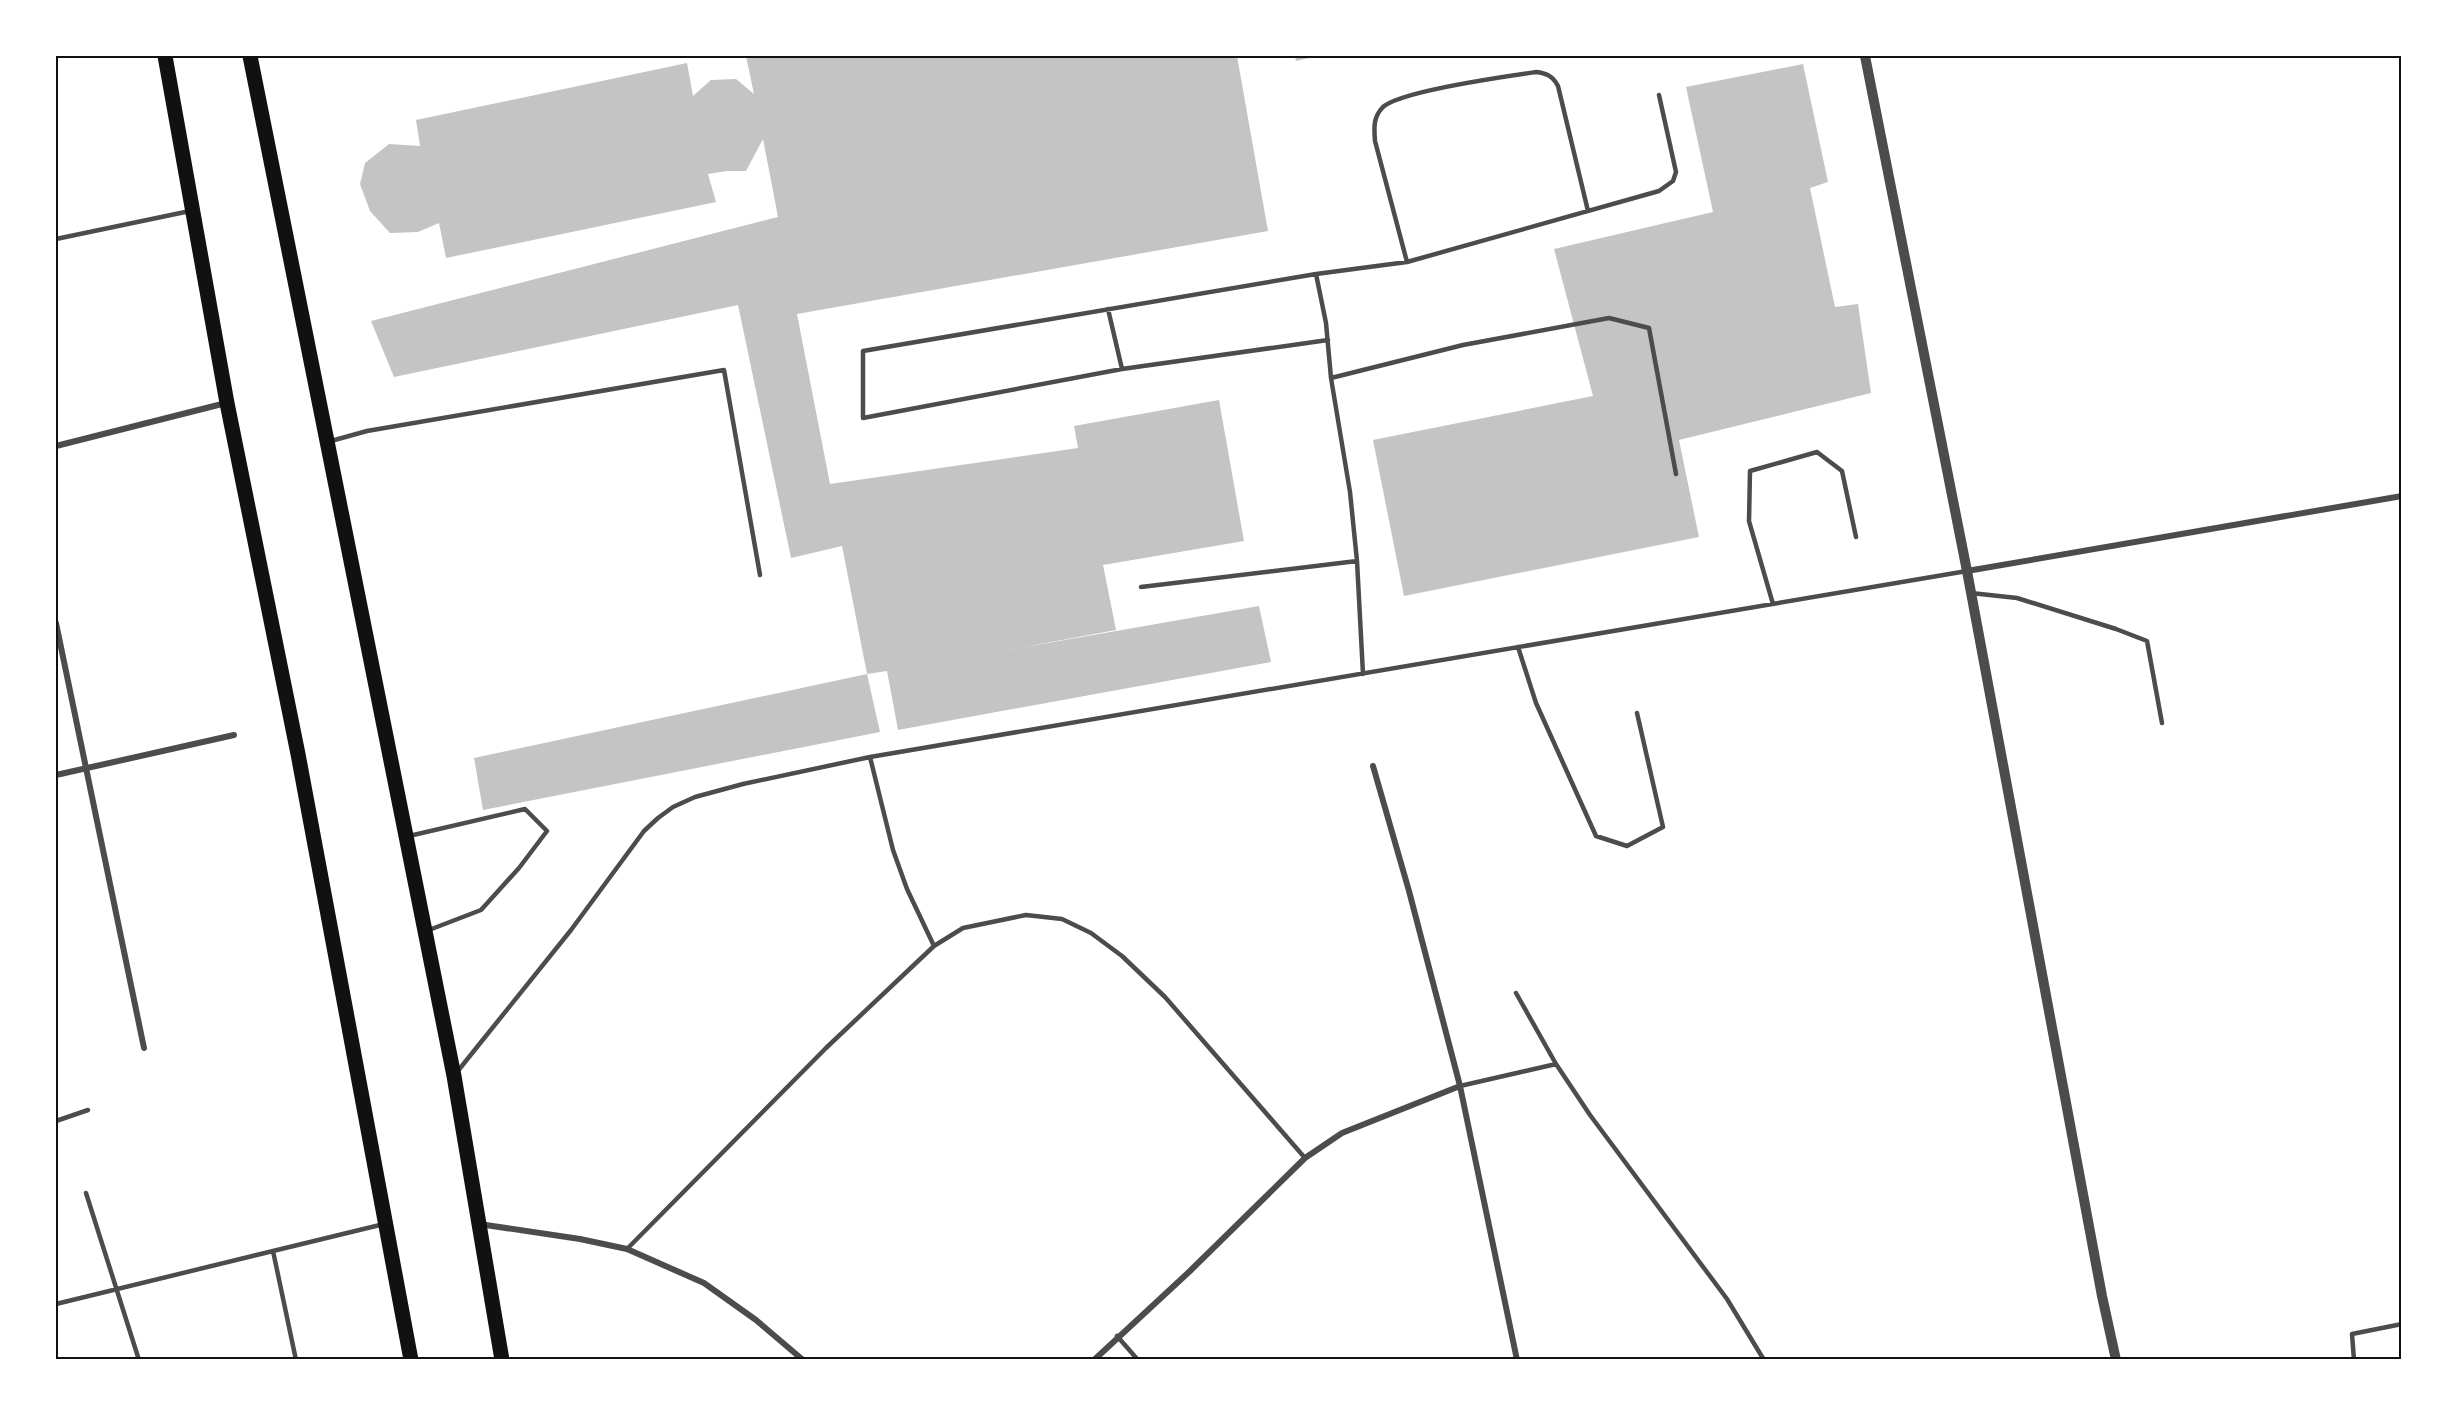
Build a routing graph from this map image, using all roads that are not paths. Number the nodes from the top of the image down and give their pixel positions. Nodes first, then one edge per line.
1 (165, 56) edge
2 (250, 56) edge
3 (1865, 56) edge
4 (1659, 95) dead end
5 (193, 210) junction
6 (1588, 211) junction
7 (56, 239) edge
8 (1407, 262) junction
9 (1316, 274) junction
10 (1108, 309) junction
11 (1328, 340) junction
12 (1122, 369) junction
13 (1331, 378) junction
14 (227, 403) junction
15 (328, 441) junction
16 (56, 446) edge
17 (1676, 474) dead end
18 (2402, 496) edge
19 (1856, 537) dead end
20 (1357, 561) junction
21 (1967, 571) junction
22 (760, 575) dead end
23 (1142, 587) dead end
24 (1971, 593) junction
25 (1773, 604) junction
26 (56, 623) edge
27 (1518, 647) junction
28 (1363, 674) junction
29 (1637, 713) dead end
30 (2162, 723) dead end
31 (234, 735) dead end
32 (870, 757) junction
33 (1373, 766) dead end
34 (85, 769) junction
35 (56, 775) edge
36 (406, 837) junction
37 (425, 932) junction
38 (934, 946) junction
39 (1516, 993) dead end
40 (144, 1048) dead end
41 (1556, 1064) junction
42 (454, 1076) junction
43 (1460, 1086) junction
44 (88, 1110) dead end
45 (56, 1121) edge
46 (1305, 1158) junction
47 (86, 1193) dead end
48 (387, 1224) junction
49 (479, 1224) junction
50 (627, 1249) junction
51 (273, 1251) junction
52 (118, 1290) junction
53 (56, 1304) edge
54 (2402, 1324) edge
55 (1117, 1336) junction
56 (140, 1359) edge
57 (296, 1359) edge
58 (411, 1359) edge
59 (502, 1359) edge
60 (803, 1359) edge
61 (1094, 1359) edge
62 (1138, 1359) edge
63 (1517, 1359) edge
64 (1764, 1359) edge
65 (2116, 1359) edge
66 (2354, 1359) edge

1 - 5 main road
2 - 15 main road
3 - 21 street
4 - 6 lane
5 - 7 lane
5 - 14 main road
6 - 8 lane
6 - 8 lane
8 - 9 lane
9 - 10 lane
9 - 11 lane
10 - 12 lane
10 - 12 lane
11 - 12 lane
11 - 13 lane
13 - 17 lane
13 - 20 lane
14 - 16 street
14 - 48 main road
15 - 22 lane
15 - 36 main road
18 - 21 street
19 - 25 lane
20 - 23 lane
20 - 28 lane
21 - 24 street
21 - 25 lane
24 - 30 lane
24 - 65 street
25 - 27 lane
26 - 34 street
27 - 28 lane
27 - 29 lane
28 - 32 lane
31 - 34 street
32 - 38 lane
32 - 42 lane
33 - 43 street
34 - 35 street
34 - 40 street
36 - 37 main road
36 - 37 lane
37 - 42 main road
38 - 46 lane
38 - 50 lane
39 - 41 lane
41 - 43 lane
41 - 64 lane
42 - 49 main road
43 - 46 street
43 - 63 street
44 - 45 lane
46 - 55 street
47 - 52 lane
48 - 51 lane
48 - 58 main road
49 - 50 street
49 - 59 main road
50 - 60 street
51 - 52 lane
51 - 57 lane
52 - 53 lane
52 - 56 lane
54 - 66 lane
55 - 61 street
55 - 62 lane

